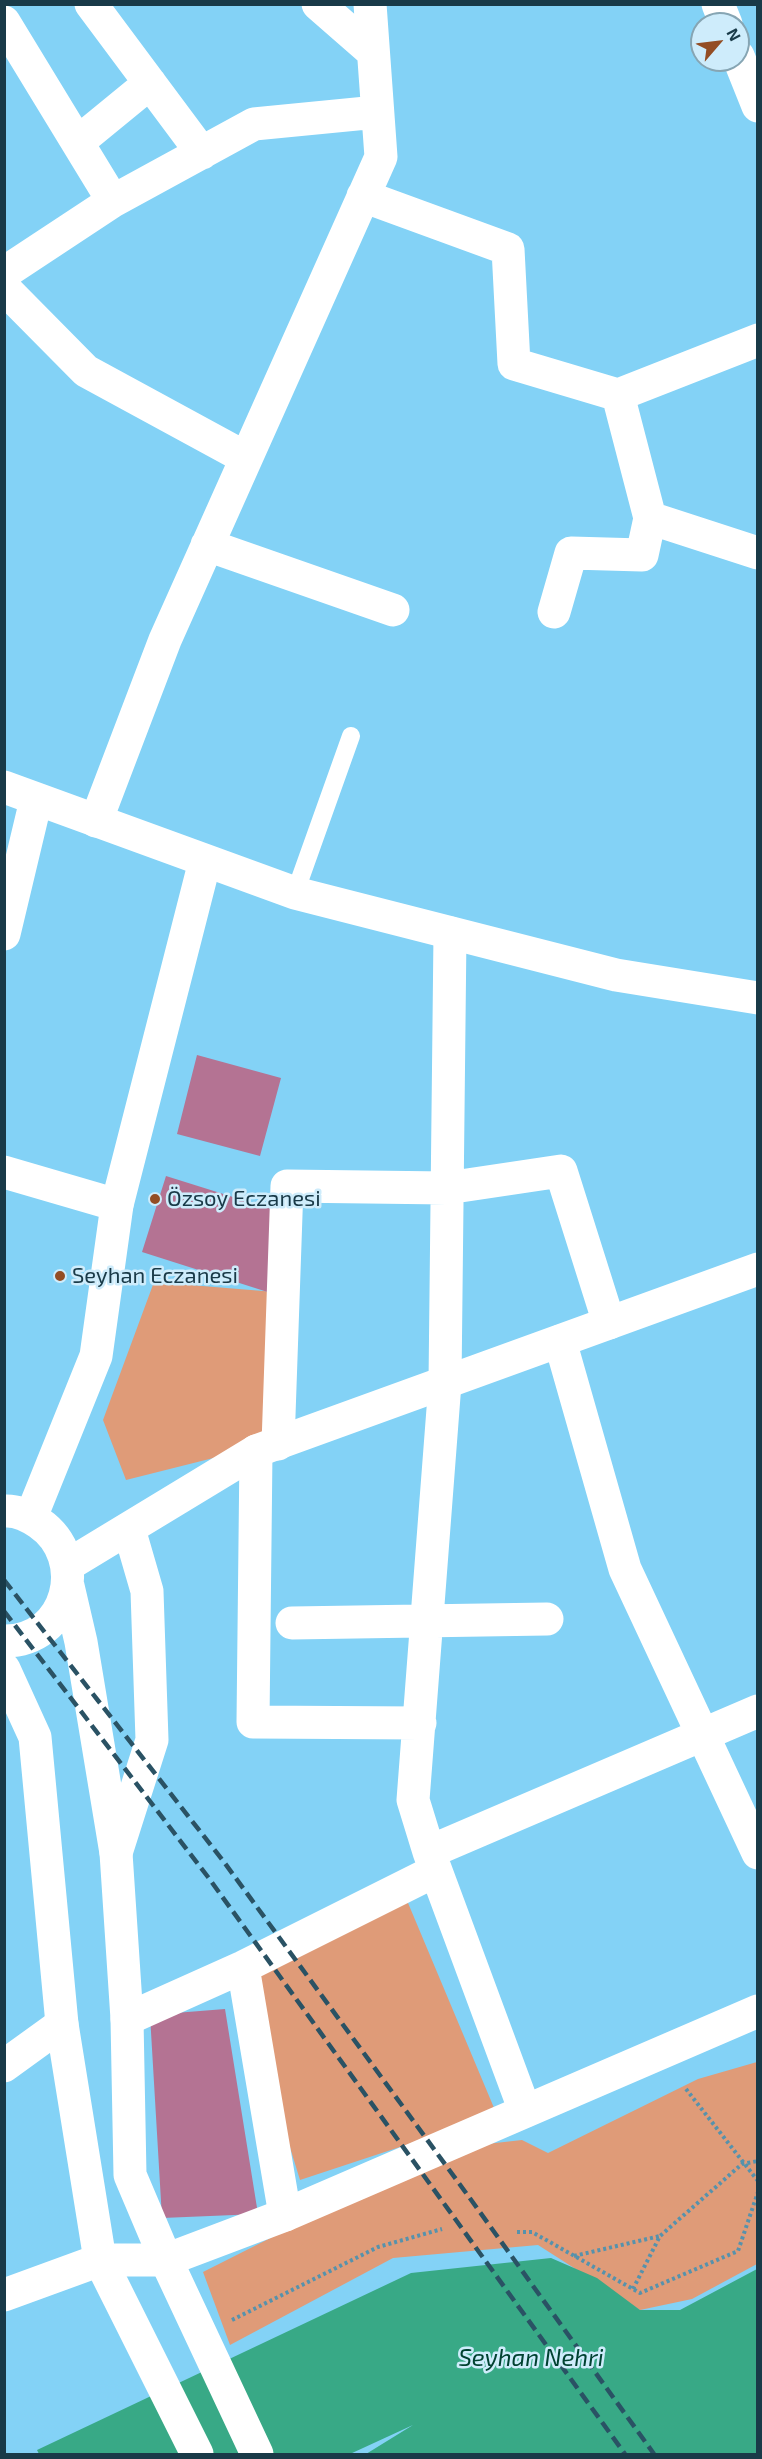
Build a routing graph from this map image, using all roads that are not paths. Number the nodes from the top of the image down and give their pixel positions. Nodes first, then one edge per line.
1 (91, 4) edge
2 (318, 4) edge
3 (370, 4) edge
4 (4, 22) edge
5 (373, 52) junction
6 (744, 72) edge
7 (150, 83) junction
8 (758, 106) edge
9 (378, 112) junction
10 (78, 142) junction
11 (202, 153) junction
12 (363, 196) junction
13 (113, 201) junction
14 (4, 273) edge
15 (4, 288) edge
16 (758, 340) edge
17 (618, 394) junction
18 (246, 458) junction
19 (650, 518) junction
20 (207, 545) junction
21 (758, 553) edge
22 (393, 610) dead end
23 (554, 612) dead end
24 (351, 736) dead end
25 (4, 787) edge
26 (36, 800) junction
27 (96, 821) junction
28 (205, 861) junction
29 (295, 893) junction
30 (450, 933) junction
31 (4, 934) edge
32 (758, 998) edge
33 (4, 1172) edge
34 (447, 1188) junction
35 (117, 1205) junction
36 (758, 1269) edge
37 (609, 1323) junction
38 (560, 1341) junction
39 (445, 1383) junction
40 (267, 1448) junction
41 (13, 1510) edge
42 (129, 1528) junction
43 (68, 1576) junction
44 (547, 1619) dead end
45 (428, 1621) junction
46 (292, 1623) dead end
47 (4, 1641) edge
48 (4, 1669) edge
49 (758, 1711) edge
50 (420, 1723) junction
51 (702, 1734) junction
52 (758, 1853) edge
53 (116, 1854) junction
54 (432, 1862) junction
55 (243, 1967) junction
56 (758, 2011) edge
57 (127, 2019) junction
58 (62, 2024) junction
59 (10, 2051) edge
60 (525, 2111) junction
61 (285, 2215) junction
62 (100, 2260) junction
63 (166, 2260) junction
64 (4, 2295) edge
65 (197, 2454) edge
66 (257, 2454) edge

1 - 7 street
2 - 5 street
3 - 5 street
4 - 10 street
5 - 9 street
6 - 8 street
7 - 10 street
7 - 11 street
9 - 11 street
9 - 12 street
10 - 13 street
11 - 13 street
12 - 17 street
12 - 18 street
13 - 14 street
15 - 18 street
16 - 17 street
17 - 19 street
18 - 20 street
19 - 21 street
19 - 23 street
20 - 22 street
20 - 27 street
24 - 29 lane
25 - 26 street
26 - 27 street
26 - 31 street
27 - 28 street
28 - 29 street
28 - 35 street
29 - 30 street
30 - 32 street
30 - 34 street
33 - 35 street
34 - 37 street
34 - 39 street
34 - 40 street
35 - 41 street
36 - 37 street
37 - 38 street
38 - 39 street
38 - 51 street
39 - 40 street
39 - 45 street
40 - 42 street
40 - 50 street
41 - 43 street
42 - 43 street
42 - 53 street
43 - 47 street
43 - 53 street
44 - 45 street
45 - 46 street
45 - 50 street
48 - 58 street
49 - 51 street
50 - 54 street
51 - 52 street
51 - 54 street
53 - 57 street
54 - 55 street
54 - 60 street
55 - 57 street
55 - 61 street
56 - 60 street
57 - 63 street
58 - 59 street
58 - 62 street
60 - 61 street
61 - 63 street
62 - 63 street
62 - 64 street
62 - 65 street
63 - 66 street

